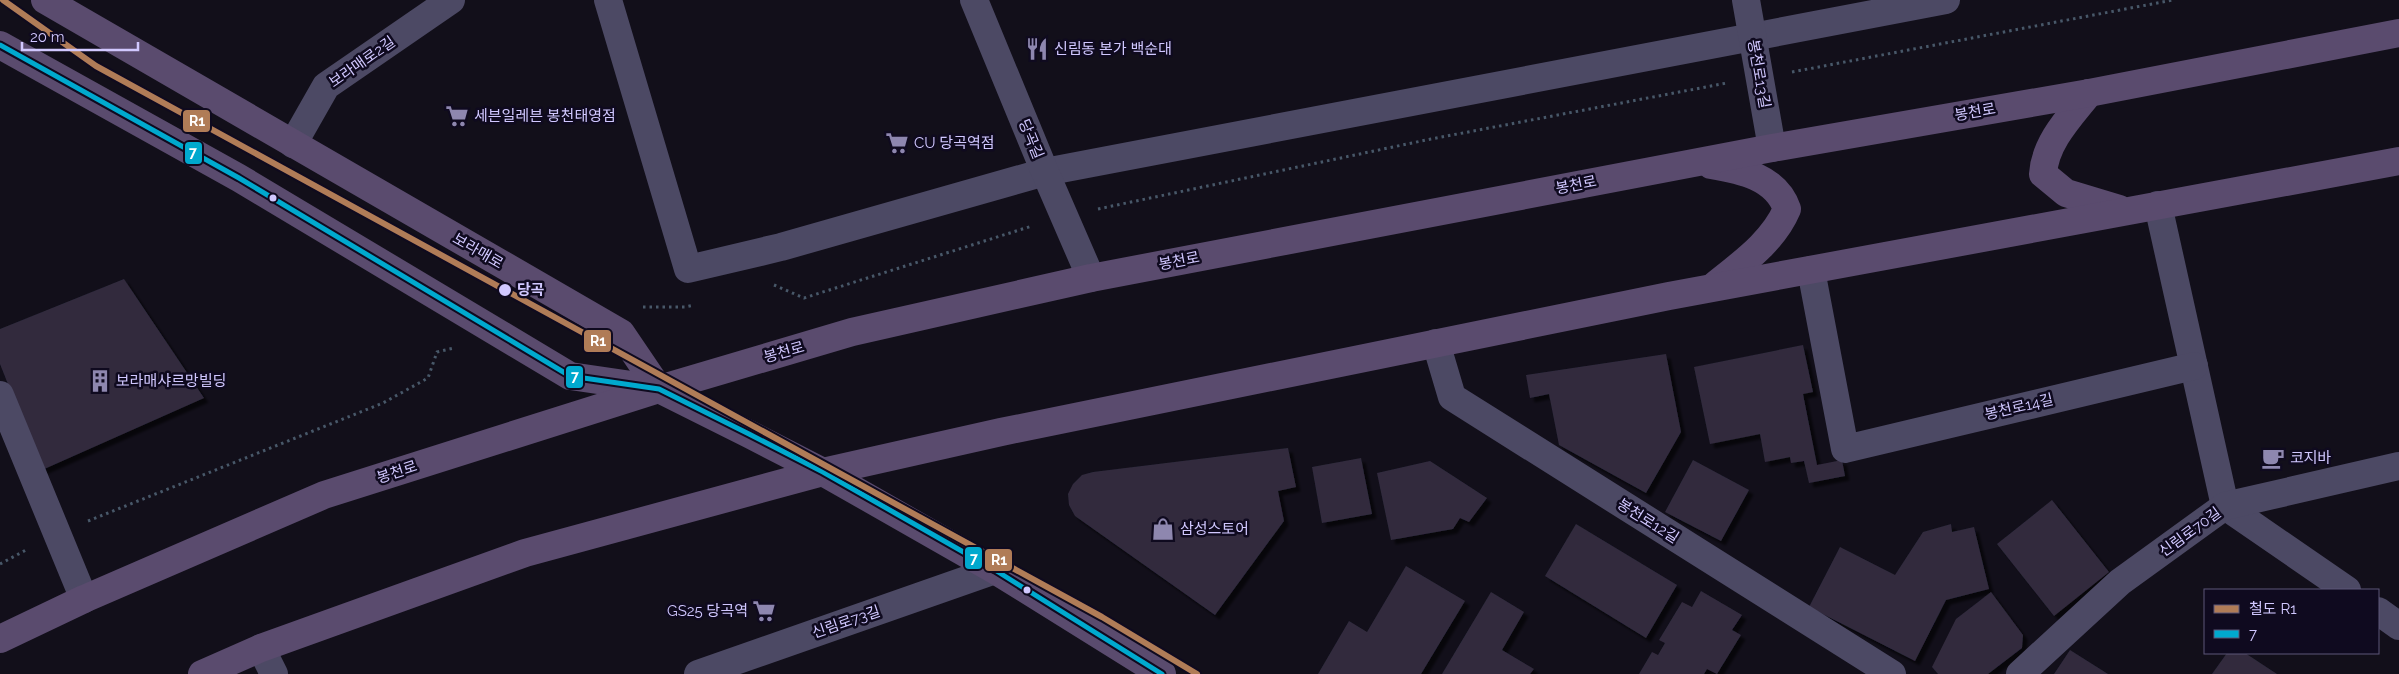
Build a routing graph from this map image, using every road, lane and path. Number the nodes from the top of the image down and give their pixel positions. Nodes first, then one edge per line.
1 (45, 0) edge
2 (451, 0) edge
3 (608, 0) edge
4 (974, 0) edge
5 (1746, 0) edge
6 (1946, 0) edge
7 (2399, 33) edge
8 (1753, 37) junction
9 (0, 45) edge
10 (2089, 92) junction
11 (294, 144) junction
12 (1772, 148) junction
13 (2399, 161) edge
14 (1696, 162) junction
15 (1045, 172) junction
16 (2158, 205) junction
17 (2126, 211) junction
18 (1811, 270) junction
19 (1091, 278) junction
20 (1712, 287) junction
21 (1436, 343) junction
22 (2194, 366) junction
23 (659, 389) junction
24 (0, 395) edge
25 (2399, 466) edge
26 (823, 472) junction
27 (2225, 506) junction
28 (995, 570) junction
29 (2346, 589) edge
30 (84, 599) junction
31 (2379, 612) edge
32 (2399, 626) edge
33 (0, 639) edge
34 (261, 648) junction
35 (202, 674) edge
36 (274, 674) edge
37 (698, 674) edge
38 (1162, 674) edge
39 (1892, 674) edge
40 (2020, 674) edge

1 - 11 main road, 보라매로
2 - 11 street, 보라매로2길
3 - 15 street
4 - 15 street, 당곡길
5 - 8 street, 봉천로13길
6 - 8 street
7 - 10 main road, 봉천로
8 - 12 street, 봉천로13길
8 - 15 street
9 - 23 main road
10 - 12 main road, 봉천로
10 - 17 main road
11 - 23 main road, 보라매로
12 - 14 main road, 봉천로
13 - 16 main road
14 - 19 main road, 봉천로
14 - 20 main road
15 - 19 street, 당곡길
16 - 17 main road
16 - 22 street
17 - 18 main road
18 - 20 main road
18 - 22 street, 봉천로14길
19 - 23 main road, 봉천로
20 - 21 main road
21 - 26 main road
21 - 39 street, 봉천로12길
22 - 27 street
23 - 26 main road
23 - 30 main road, 봉천로
24 - 30 street
25 - 27 street, 신림로70길
26 - 28 main road
26 - 34 main road
27 - 29 street
27 - 40 street, 신림로70길
28 - 37 street, 신림로73길
28 - 38 main road
30 - 33 main road, 봉천로
31 - 32 street
34 - 35 main road
34 - 36 street

